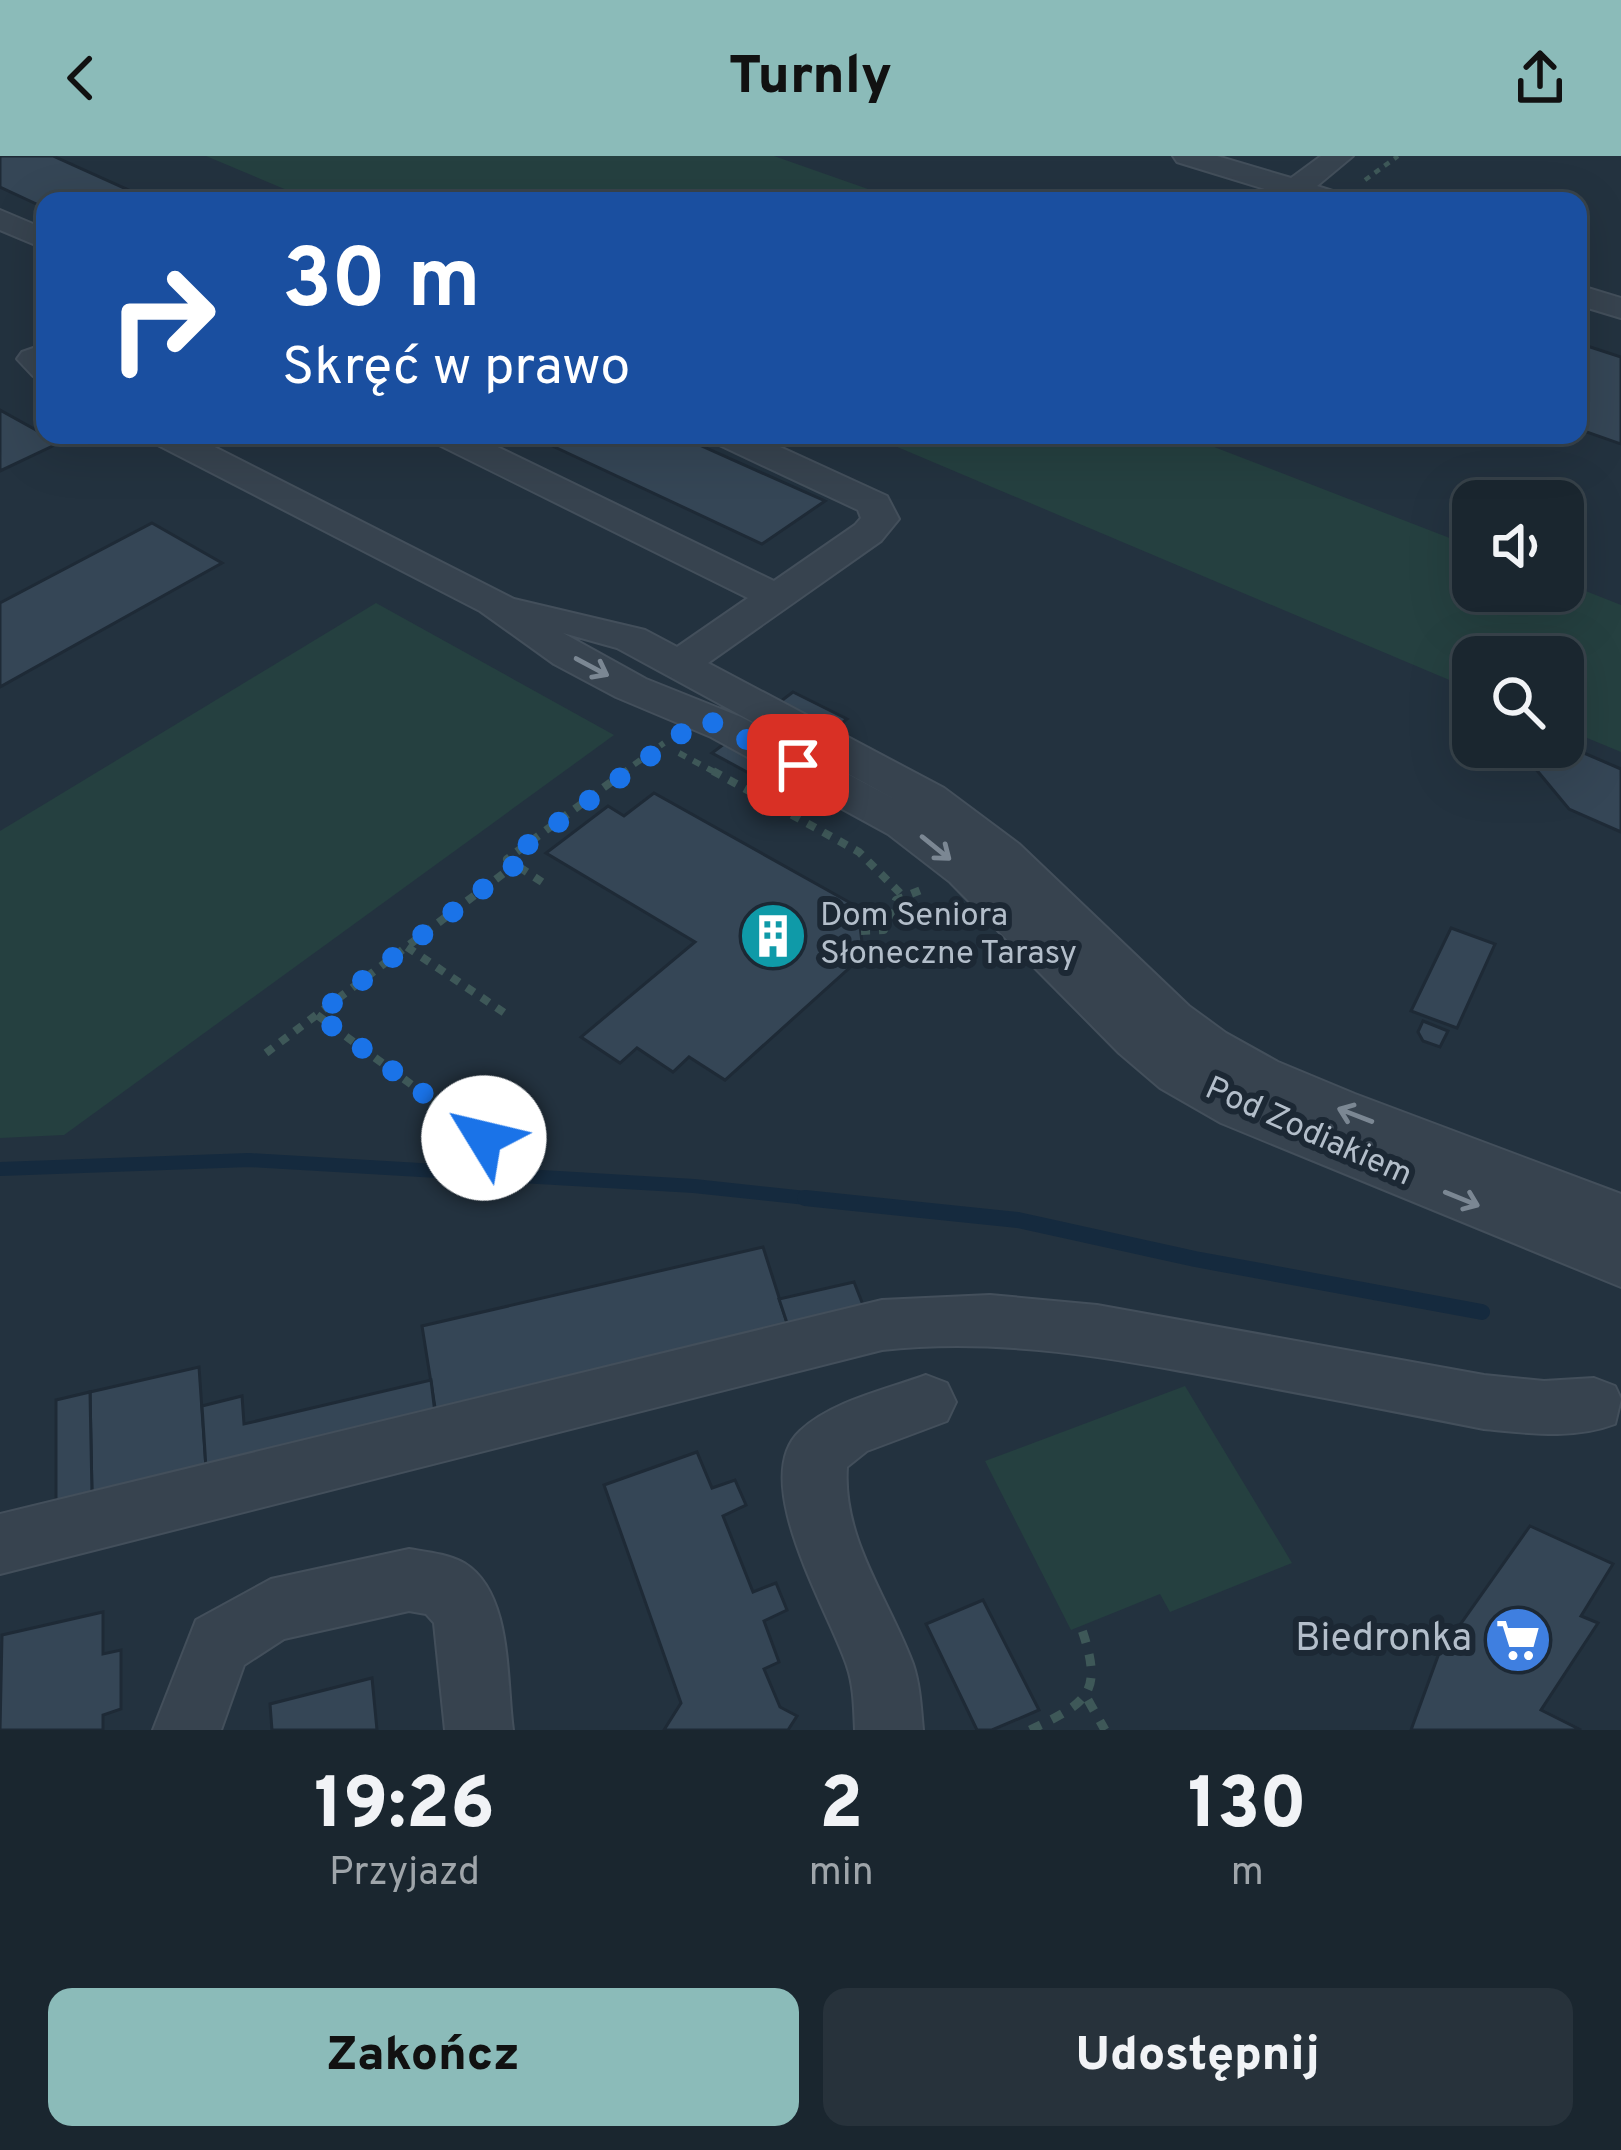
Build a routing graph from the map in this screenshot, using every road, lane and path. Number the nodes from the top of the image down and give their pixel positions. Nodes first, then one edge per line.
1 (1187, 156) edge
2 (1339, 156) edge
3 (1398, 156) edge
4 (1296, 188) junction
5 (1319, 192) edge
6 (1348, 192) edge
7 (0, 219) edge
8 (36, 236) edge
9 (1587, 298) edge
10 (1621, 308) edge
11 (182, 444) edge
12 (463, 444) edge
13 (746, 444) edge
14 (776, 597) junction
15 (494, 602) junction
16 (680, 664) junction
17 (703, 718) junction
18 (662, 744) junction
19 (516, 864) junction
20 (542, 882) dead end
21 (904, 897) dead end
22 (407, 947) junction
23 (317, 1015) junction
24 (509, 1016) dead end
25 (266, 1053) dead end
26 (484, 1138) dead end
27 (1621, 1217) edge
28 (1621, 1263) edge
29 (926, 1402) dead end
30 (1594, 1405) dead end
31 (0, 1544) edge
32 (1081, 1627) dead end
33 (1088, 1700) junction
34 (187, 1730) edge
35 (479, 1730) edge
36 (889, 1730) edge
37 (1030, 1730) edge
38 (1105, 1730) edge

1 - 4 street
2 - 4 street
3 - 6 path
4 - 5 street
7 - 8 street
9 - 10 street
11 - 15 street
12 - 14 street
13 - 14 street
14 - 16 street
15 - 16 street, Pod Zodiakiem
15 -> 17 street, Pod Zodiakiem
27 -> 16 street, Pod Zodiakiem
17 - 18 path
17 -> 28 street, Pod Zodiakiem
18 - 19 path
18 - 21 path
19 - 20 path
19 - 22 path
22 - 23 path
22 - 24 path
23 - 25 path
23 - 26 path
29 - 36 street
30 - 31 street
32 - 33 path
33 - 37 path
33 - 38 path
34 - 35 street

